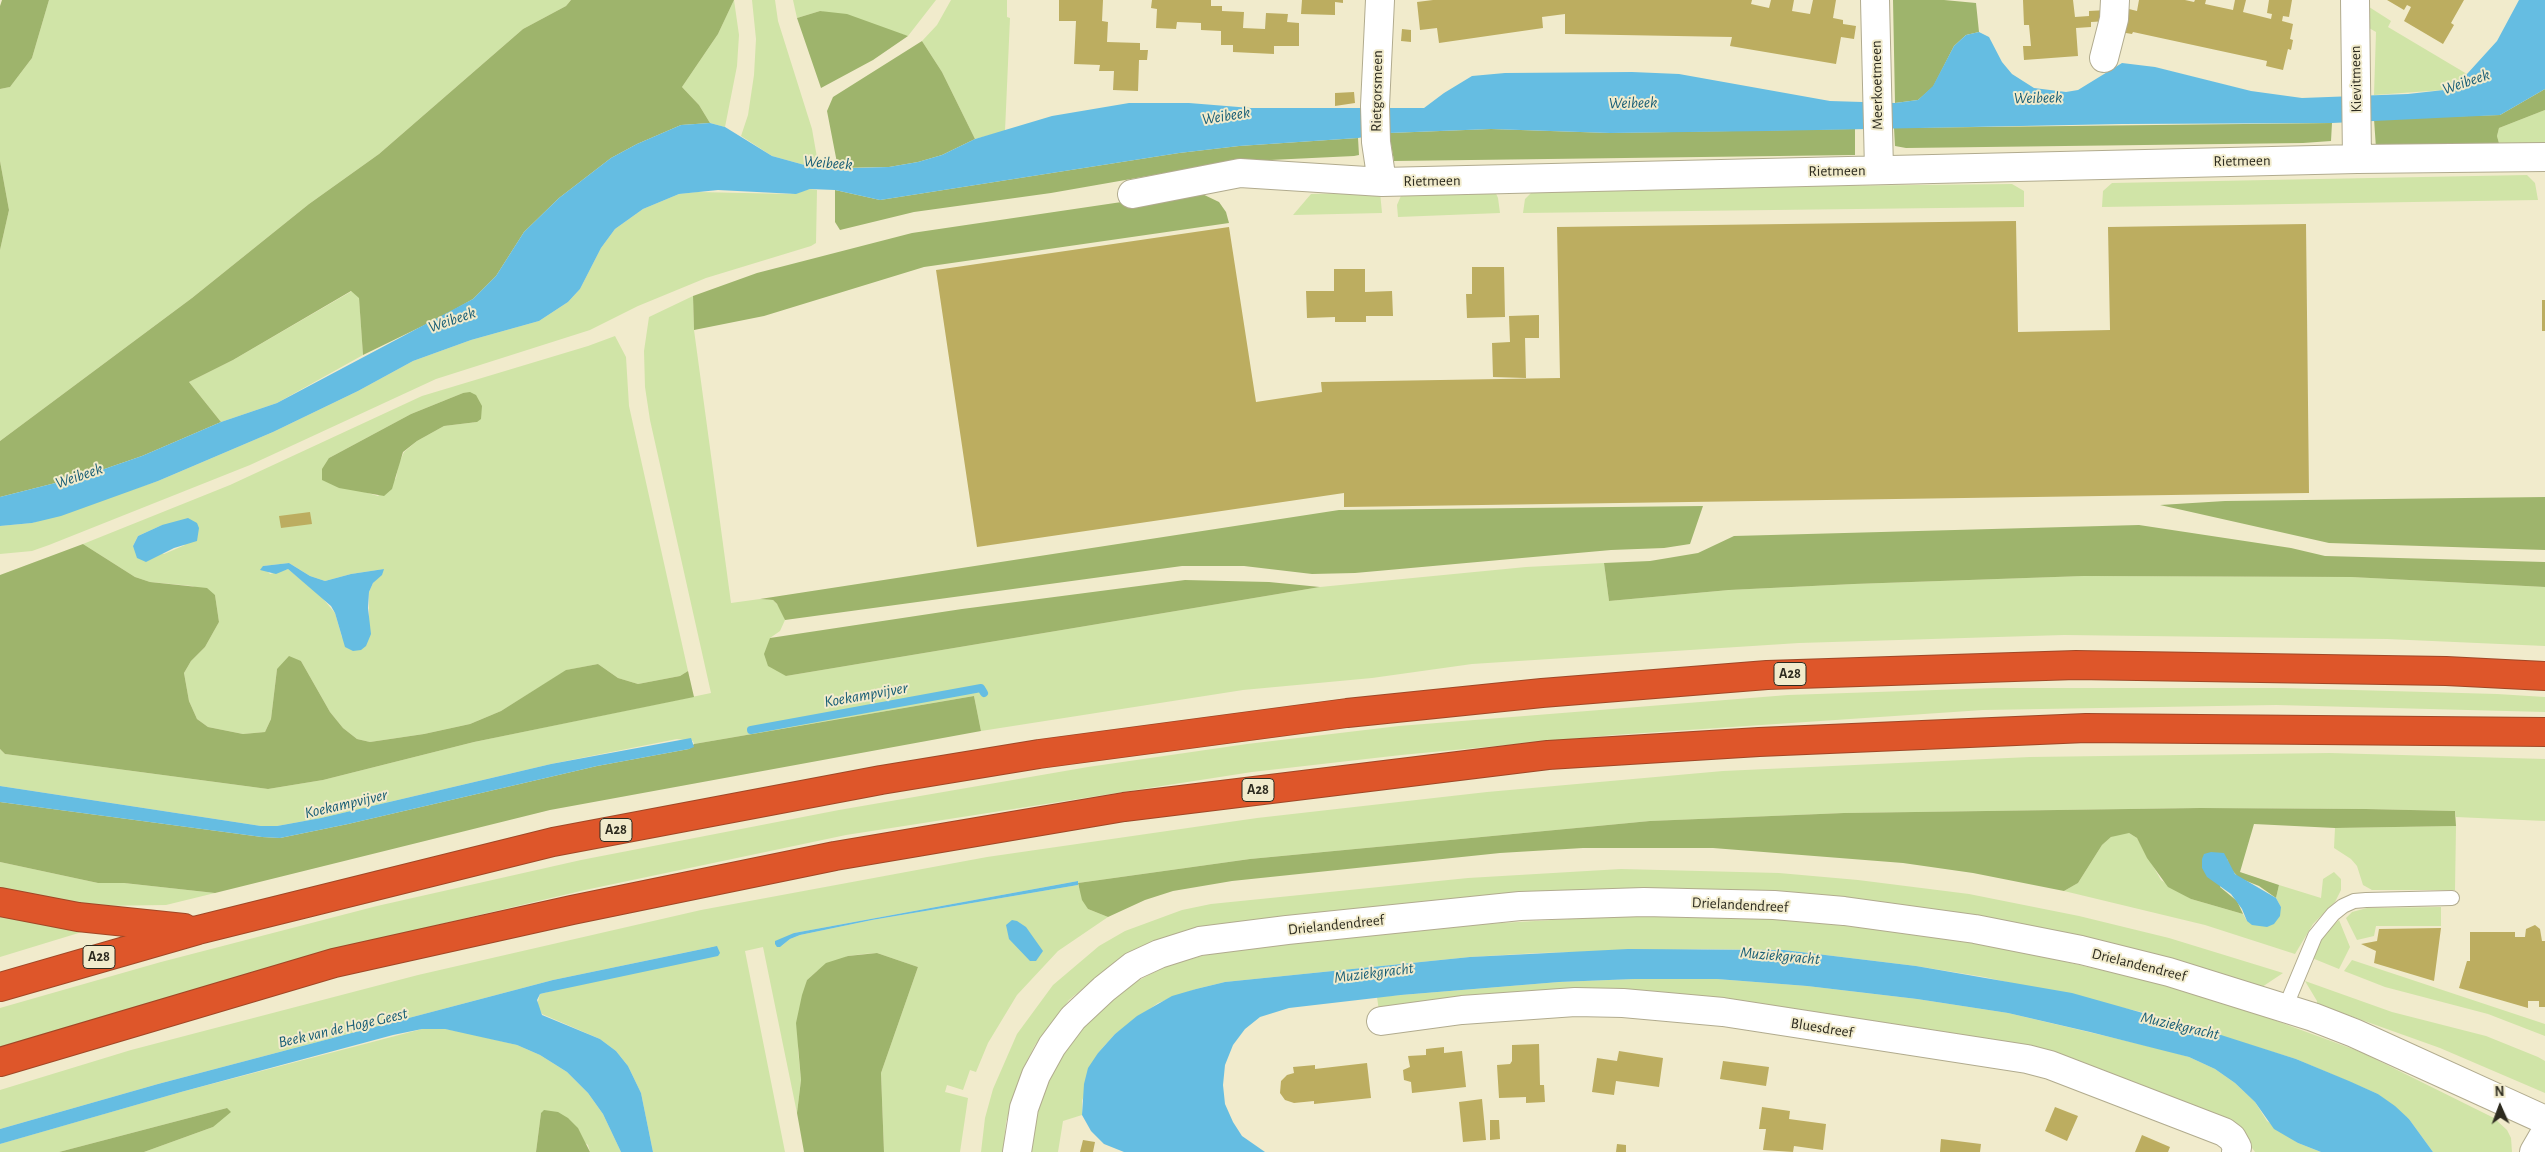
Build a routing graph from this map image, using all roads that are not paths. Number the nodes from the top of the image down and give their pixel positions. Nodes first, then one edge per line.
1 (1380, 0) edge
2 (1875, 0) edge
3 (2115, 0) edge
4 (2355, 0) edge
5 (2104, 58) dead end
6 (2545, 157) edge
7 (2356, 158) junction
8 (1879, 170) junction
9 (1382, 182) junction
10 (1132, 194) dead end
11 (2545, 676) edge
12 (2545, 732) edge
13 (2452, 898) dead end
14 (0, 902) edge
15 (198, 930) junction
16 (0, 986) edge
17 (2285, 1008) junction
18 (1380, 1021) dead end
19 (0, 1062) edge
20 (2545, 1120) edge
21 (2545, 1133) edge
22 (1017, 1152) edge
23 (2236, 1152) edge
24 (2534, 1152) edge

1 - 9 street, Rietgorsmeen
2 - 8 street, Meerkoetmeen
3 - 5 street
4 - 7 street, Kievitmeen
6 - 7 street, Rietmeen
7 - 8 street, Rietmeen
8 - 9 street, Rietmeen
9 - 10 street, Rietmeen
11 - 15 highway, A28
12 - 19 highway, A28
13 - 17 lane
14 - 15 highway, A28
15 - 16 highway, A28
17 - 20 street, Drielandendreef
17 - 22 street, Drielandendreef
18 - 23 street, Bluesdreef
21 - 24 street

